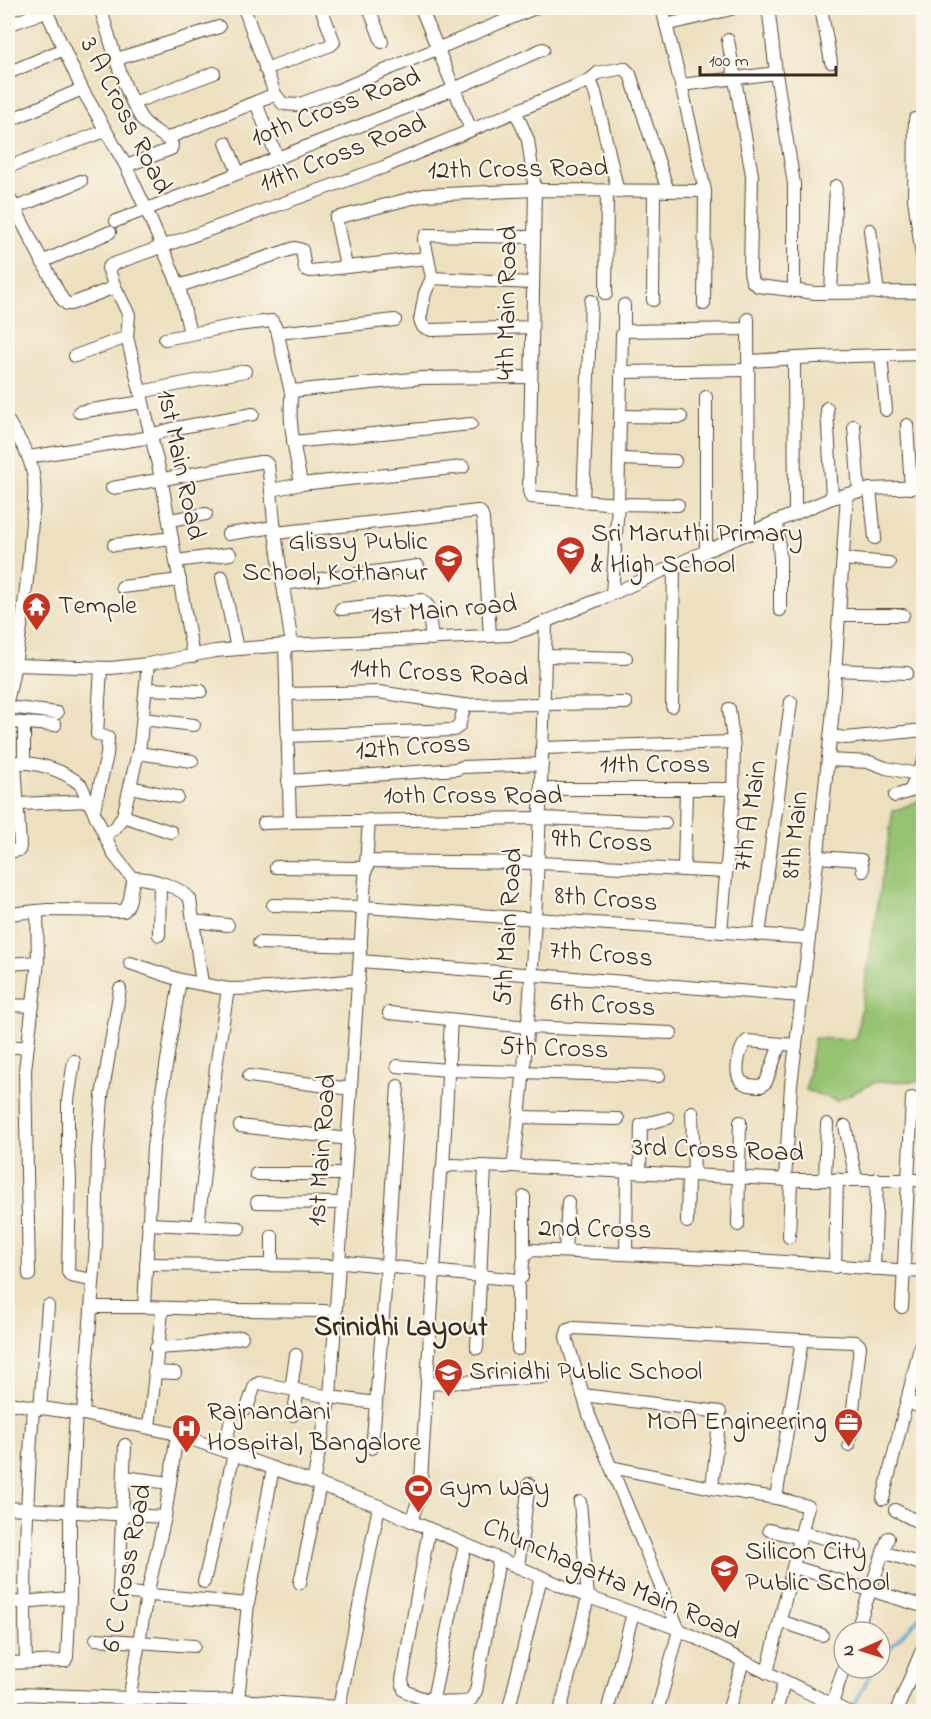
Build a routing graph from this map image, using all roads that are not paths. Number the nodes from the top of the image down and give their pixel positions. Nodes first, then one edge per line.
1 (100, 8) edge
2 (244, 8) edge
3 (321, 8) edge
4 (369, 8) edge
5 (424, 8) edge
6 (536, 8) edge
7 (662, 8) edge
8 (821, 8) edge
9 (45, 9) edge
10 (731, 9) dead end
11 (769, 14) dead end
12 (8, 25) edge
13 (666, 26) junction
14 (219, 27) dead end
15 (728, 40) dead end
16 (382, 42) dead end
17 (437, 47) junction
18 (64, 49) junction
19 (543, 49) dead end
20 (117, 59) junction
21 (831, 62) dead end
22 (265, 69) junction
23 (8, 73) edge
24 (214, 73) dead end
25 (776, 73) junction
26 (735, 78) junction
27 (590, 80) junction
28 (681, 85) junction
29 (454, 88) junction
30 (82, 89) junction
31 (275, 94) junction
32 (133, 103) junction
33 (256, 103) junction
34 (516, 112) junction
35 (915, 119) dead end
36 (8, 121) edge
37 (471, 130) junction
38 (105, 131) junction
39 (168, 138) junction
40 (226, 142) dead end
41 (277, 156) junction
42 (126, 166) junction
43 (8, 167) edge
44 (238, 172) junction
45 (81, 181) dead end
46 (836, 186) dead end
47 (535, 190) junction
48 (668, 191) junction
49 (705, 191) junction
50 (613, 192) junction
51 (654, 192) junction
52 (8, 195) edge
53 (15, 208) junction
54 (146, 209) junction
55 (870, 230) dead end
56 (533, 237) junction
57 (161, 246) junction
58 (427, 258) junction
59 (42, 262) junction
60 (111, 265) joint
61 (346, 266) junction
62 (924, 269) edge
63 (432, 278) junction
64 (532, 283) junction
65 (179, 286) junction
66 (115, 287) junction
67 (794, 291) junction
68 (924, 292) edge
69 (831, 293) junction
70 (878, 293) junction
71 (606, 294) dead end
72 (653, 300) dead end
73 (591, 301) dead end
74 (624, 304) dead end
75 (704, 304) dead end
76 (395, 320) dead end
77 (531, 327) junction
78 (624, 331) junction
79 (278, 333) junction
80 (190, 334) junction
81 (127, 337) junction
82 (165, 339) dead end
83 (923, 354) edge
84 (881, 355) junction
85 (75, 356) dead end
86 (794, 358) junction
87 (924, 360) edge
88 (749, 366) junction
89 (244, 371) dead end
90 (622, 372) junction
91 (530, 377) junction
92 (291, 393) junction
93 (141, 397) junction
94 (706, 397) dead end
95 (827, 408) dead end
96 (885, 410) dead end
97 (79, 411) dead end
98 (254, 414) dead end
99 (621, 416) junction
100 (681, 417) dead end
101 (8, 421) edge
102 (471, 424) dead end
103 (907, 425) dead end
104 (854, 426) dead end
105 (150, 436) junction
106 (293, 442) junction
107 (29, 457) junction
108 (620, 459) junction
109 (675, 461) dead end
110 (463, 467) dead end
111 (161, 477) junction
112 (301, 484) junction
113 (917, 487) edge
114 (112, 488) dead end
115 (271, 490) junction
116 (858, 492) junction
117 (832, 498) junction
118 (583, 502) junction
119 (618, 504) junction
120 (678, 505) dead end
121 (206, 514) dead end
122 (795, 514) junction
123 (169, 520) junction
124 (777, 521) junction
125 (275, 530) junction
126 (228, 534) dead end
127 (749, 534) junction
128 (172, 538) junction
129 (875, 538) dead end
130 (114, 545) dead end
131 (706, 551) junction
132 (230, 554) dead end
133 (843, 560) junction
134 (176, 561) junction
135 (889, 563) dead end
136 (674, 565) junction
137 (418, 566) dead end
138 (222, 577) dead end
139 (180, 580) junction
140 (283, 584) junction
141 (122, 587) dead end
142 (612, 594) junction
143 (341, 609) dead end
144 (780, 610) dead end
145 (839, 615) junction
146 (903, 615) dead end
147 (546, 622) junction
148 (490, 636) junction
149 (432, 639) junction
150 (289, 645) junction
151 (237, 650) junction
152 (193, 656) junction
153 (545, 656) junction
154 (13, 658) edge
155 (626, 658) dead end
156 (148, 664) junction
157 (101, 668) junction
158 (836, 670) junction
159 (907, 673) dead end
160 (146, 688) junction
161 (201, 691) dead end
162 (8, 694) edge
163 (286, 694) junction
164 (791, 702) dead end
165 (543, 703) junction
166 (626, 703) dead end
167 (465, 705) junction
168 (672, 706) dead end
169 (8, 707) edge
170 (729, 709) dead end
171 (143, 719) junction
172 (8, 722) edge
173 (24, 723) junction
174 (194, 725) dead end
175 (924, 730) edge
176 (287, 736) junction
177 (831, 736) junction
178 (733, 742) junction
179 (542, 748) junction
180 (138, 753) junction
181 (828, 760) junction
182 (924, 760) edge
183 (192, 761) dead end
184 (15, 762) edge
185 (542, 764) junction
186 (917, 774) junction
187 (288, 781) junction
188 (130, 787) junction
189 (541, 789) junction
190 (686, 789) junction
191 (734, 789) junction
192 (895, 796) dead end
193 (177, 797) dead end
194 (18, 804) junction
195 (91, 806) junction
196 (123, 816) junction
197 (290, 818) junction
198 (540, 818) junction
199 (369, 820) junction
200 (264, 823) dead end
201 (665, 823) dead end
202 (171, 832) dead end
203 (105, 836) junction
204 (8, 852) edge
205 (818, 857) junction
206 (539, 863) junction
207 (367, 865) junction
208 (276, 867) dead end
209 (684, 870) junction
210 (863, 871) dead end
211 (726, 872) junction
212 (133, 879) junction
213 (160, 883) junction
214 (273, 905) dead end
215 (364, 907) junction
216 (37, 911) junction
217 (8, 914) edge
218 (535, 918) junction
219 (193, 921) junction
220 (228, 925) dead end
221 (720, 932) junction
222 (159, 935) dead end
223 (759, 935) junction
224 (809, 938) junction
225 (259, 943) dead end
226 (361, 946) junction
227 (38, 962) junction
228 (360, 962) junction
229 (130, 963) dead end
230 (8, 964) edge
231 (531, 974) junction
232 (180, 980) junction
233 (359, 981) junction
234 (202, 984) junction
235 (120, 989) dead end
236 (228, 989) junction
237 (801, 996) junction
238 (8, 1005) edge
239 (33, 1006) junction
240 (389, 1013) dead end
241 (451, 1020) junction
242 (526, 1027) junction
243 (671, 1033) dead end
244 (780, 1044) dead end
245 (795, 1045) junction
246 (8, 1047) edge
247 (27, 1047) junction
248 (74, 1061) dead end
249 (397, 1066) dead end
250 (448, 1070) junction
251 (523, 1071) junction
252 (249, 1076) dead end
253 (659, 1076) dead end
254 (398, 1086) dead end
255 (351, 1089) junction
256 (912, 1098) dead end
257 (692, 1112) dead end
258 (519, 1117) junction
259 (668, 1118) dead end
260 (618, 1119) dead end
261 (740, 1122) dead end
262 (827, 1124) dead end
263 (240, 1126) dead end
264 (845, 1126) dead end
265 (348, 1139) junction
266 (484, 1166) junction
267 (511, 1166) junction
268 (443, 1168) junction
269 (633, 1171) junction
270 (256, 1174) dead end
271 (345, 1174) junction
272 (691, 1174) junction
273 (740, 1177) junction
274 (831, 1178) junction
275 (856, 1179) junction
276 (877, 1179) junction
277 (788, 1180) junction
278 (907, 1180) junction
279 (924, 1180) edge
280 (524, 1197) dead end
281 (257, 1202) dead end
282 (568, 1202) dead end
283 (343, 1203) junction
284 (687, 1222) dead end
285 (148, 1224) junction
286 (738, 1225) dead end
287 (198, 1226) junction
288 (238, 1228) dead end
289 (272, 1236) dead end
290 (789, 1237) dead end
291 (565, 1251) junction
292 (626, 1253) junction
293 (524, 1257) junction
294 (146, 1264) junction
295 (272, 1265) junction
296 (387, 1265) junction
297 (338, 1266) junction
298 (835, 1267) junction
299 (874, 1269) junction
300 (435, 1272) junction
301 (902, 1272) junction
302 (924, 1272) edge
303 (29, 1275) dead end
304 (480, 1276) junction
305 (92, 1280) junction
306 (518, 1280) junction
307 (48, 1306) dead end
308 (91, 1307) junction
309 (144, 1307) junction
310 (902, 1307) dead end
311 (160, 1308) junction
312 (325, 1311) dead end
313 (242, 1337) dead end
314 (922, 1339) edge
315 (802, 1340) junction
316 (156, 1348) junction
317 (477, 1348) dead end
318 (518, 1349) dead end
319 (296, 1355) dead end
320 (154, 1372) junction
321 (175, 1373) dead end
322 (546, 1377) dead end
323 (427, 1384) junction
324 (294, 1390) junction
325 (583, 1395) junction
326 (330, 1397) junction
327 (907, 1401) junction
328 (8, 1403) edge
329 (376, 1403) junction
330 (36, 1408) junction
331 (248, 1408) dead end
332 (924, 1409) edge
333 (80, 1414) junction
334 (232, 1415) dead end
335 (293, 1415) dead end
336 (149, 1428) junction
337 (177, 1434) junction
338 (125, 1445) dead end
339 (849, 1445) dead end
340 (372, 1448) dead end
341 (229, 1453) junction
342 (611, 1467) junction
343 (273, 1468) junction
344 (124, 1477) junction
345 (170, 1483) junction
346 (316, 1483) junction
347 (529, 1484) dead end
348 (712, 1488) junction
349 (776, 1498) junction
350 (883, 1499) dead end
351 (580, 1502) dead end
352 (379, 1506) junction
353 (8, 1508) edge
354 (26, 1508) junction
355 (895, 1510) dead end
356 (70, 1512) junction
357 (121, 1515) junction
358 (165, 1517) junction
359 (411, 1521) junction
360 (924, 1525) edge
361 (429, 1529) junction
362 (769, 1530) dead end
363 (802, 1535) junction
364 (888, 1538) dead end
365 (465, 1545) junction
366 (856, 1547) dead end
367 (883, 1552) junction
368 (500, 1559) junction
369 (924, 1565) edge
370 (518, 1567) junction
371 (794, 1567) junction
372 (542, 1577) junction
373 (204, 1582) dead end
374 (300, 1583) dead end
375 (871, 1589) junction
376 (147, 1595) junction
377 (588, 1597) junction
378 (70, 1598) junction
379 (24, 1602) junction
380 (8, 1603) edge
381 (248, 1604) junction
382 (919, 1605) dead end
383 (633, 1613) junction
384 (860, 1620) edge
385 (780, 1621) junction
386 (679, 1630) junction
387 (822, 1635) dead end
388 (96, 1639) dead end
389 (139, 1643) junction
390 (924, 1645) edge
391 (194, 1646) dead end
392 (743, 1661) junction
393 (26, 1662) junction
394 (8, 1663) edge
395 (767, 1673) junction
396 (844, 1680) edge
397 (784, 1682) junction
398 (128, 1698) junction
399 (433, 1699) junction
400 (238, 1700) junction
401 (843, 1709) edge
402 (661, 1711) edge
403 (10, 1712) edge
404 (126, 1712) edge
405 (508, 1712) edge
406 (560, 1712) edge
407 (607, 1712) edge
408 (728, 1712) edge
409 (776, 1712) edge
410 (896, 1712) edge

1 - 20 street
2 - 22 street
3 - 22 street
4 - 16 street
5 - 17 street
6 - 17 street
7 - 13 street
8 - 21 street
9 - 12 street
9 - 18 street, 3 A Cross Road
10 - 13 street
11 - 25 street
13 - 28 street
14 - 20 street
15 - 26 street
17 - 29 street
17 - 31 street
18 - 23 street
18 - 30 street, 3 A Cross Road
19 - 29 street, 10th Cross Road
20 - 32 street
22 - 31 street
24 - 32 street
25 - 26 street
25 - 67 street
26 - 28 street
26 - 67 street
27 - 34 street, 11th Cross Road
27 - 48 street, 11th Cross Road
27 - 50 street
28 - 49 street
29 - 37 street
29 - 41 street, 10th Cross Road
30 - 36 street
30 - 38 street, 3 A Cross Road
31 - 33 street
32 - 39 street
33 - 39 street
33 - 41 street
34 - 37 street, 11th Cross Road
34 - 47 street, 4th Main Road
35 - 62 street
37 - 57 street, 11th Cross Road
38 - 42 street, 3 A Cross Road
38 - 43 street
39 - 42 street
40 - 44 street
41 - 44 street, 10th Cross Road
42 - 54 street, 3 A Cross Road
44 - 54 street, 10th Cross Road
45 - 53 street
46 - 69 street
47 - 50 street, 12th Cross Road
47 - 56 street, 4th Main Road
47 - 61 street, 12th Cross Road
48 - 49 street, 12th Cross Road
48 - 51 street, 12th Cross Road
49 - 75 street
50 - 51 street, 12th Cross Road
50 - 71 street
51 - 72 street
52 - 53 street
53 - 59 street
54 - 57 street, 3 A Cross Road
54 - 59 street, 10th Cross Road
55 - 70 street
56 - 58 street
56 - 64 street, 4th Main Road
57 - 60 street, 11th Cross Road
57 - 65 street, 3 A Cross Road
58 - 61 street
58 - 63 street
59 - 66 street
60 - 66 street, 1st Main Road
61 - 65 street
63 - 64 street
63 - 77 street
64 - 77 street, 4th Main Road
65 - 80 street, 3 A Cross Road
66 - 81 street, 1st Main Road
67 - 69 street
68 - 70 street
69 - 70 street
73 - 118 street
74 - 78 street
76 - 79 street
77 - 91 street, 4th Main Road
78 - 88 street
78 - 90 street
79 - 80 street
79 - 92 street
80 - 82 street
81 - 85 street
81 - 93 street, 1st Main Road
83 - 84 street
83 - 87 street
84 - 86 street
84 - 96 street
86 - 88 street
86 - 122 street
88 - 90 street
88 - 127 street
89 - 93 street
90 - 99 street
91 - 92 street
91 - 118 street, 4th Main Road
92 - 106 street
93 - 97 street
93 - 105 street, 1st Main Road
94 - 131 street
95 - 117 street
98 - 105 street
99 - 100 street
99 - 108 street
101 - 107 street
102 - 106 street
103 - 113 street
104 - 116 street
105 - 107 street
105 - 111 street, 1st Main Road
106 - 112 street
107 - 154 street
108 - 109 street
108 - 119 street
110 - 112 street
111 - 114 street
111 - 115 street
111 - 123 street, 1st Main Road
112 - 115 street
113 - 116 street, 1st Main road
115 - 125 street
116 - 117 street, 1st Main road
116 - 129 street
116 - 133 street, 8th Main
117 - 122 street, 1st Main road
118 - 119 street
119 - 120 street
119 - 142 street
121 - 123 street
122 - 124 street, 1st Main road
123 - 128 street, 1st Main Road
124 - 127 street, 1st Main road
124 - 144 street
125 - 126 street
125 - 140 street
125 - 148 street
127 - 131 street, 1st Main road
128 - 130 street
128 - 134 street, 1st Main Road
131 - 136 street, 1st Main road
132 - 134 street
133 - 135 street
133 - 145 street, 8th Main
134 - 139 street, 1st Main Road
136 - 142 street, 1st Main road
136 - 168 street
137 - 140 street
138 - 151 street
139 - 141 street
139 - 152 street, 1st Main Road
140 - 150 street
142 - 147 street, 1st Main road
143 - 149 street
145 - 146 street
145 - 158 street, 8th Main
147 - 148 street, 1st Main road
147 - 153 street, 5th Main Road
148 - 149 street, 1st Main road
149 - 150 street, 1st Main road
150 - 151 street, 1st Main road
150 - 163 street
151 - 152 street, 1st Main road
152 - 156 street, 1st Main road
153 - 155 street
153 - 165 street, 5th Main Road
154 - 157 street, 1st Main road
154 - 162 street
156 - 157 street, 1st Main road
156 - 160 street
157 - 195 street
158 - 159 street
158 - 177 street, 8th Main
160 - 161 street
160 - 171 street
163 - 167 street, 14th Cross Road
163 - 176 street
164 - 223 street, 7th A Main
165 - 166 street, 14th Cross Road
165 - 167 street, 14th Cross Road
165 - 179 street, 5th Main Road
167 - 176 street
169 - 173 street
170 - 178 street
171 - 174 street
171 - 180 street
172 - 173 street
173 - 184 street
175 - 177 street
176 - 187 street
177 - 181 street, 8th Main
178 - 179 street
178 - 191 street
179 - 185 street, 5th Main Road
180 - 183 street
180 - 188 street
181 - 186 street
181 - 205 street, 8th Main
182 - 186 street
184 - 194 street
184 - 195 street
185 - 187 street, 12th Cross
185 - 189 street, 5th Main Road
186 - 192 street
187 - 197 street
188 - 193 street
188 - 196 street
189 - 190 street, 11th Cross
189 - 198 street, 5th Main Road
190 - 191 street, 11th Cross
190 - 209 street
191 - 211 street
194 - 195 street
194 - 204 street
195 - 203 street
196 - 202 street
196 - 203 street
197 - 199 street, 10th Cross Road
197 - 200 street, 10th Cross Road
198 - 199 street, 10th Cross Road
198 - 201 street, 10th Cross Road
198 - 206 street, 5th Main Road
199 - 207 street, 1st Main Road
203 - 212 street
205 - 210 street
205 - 224 street, 8th Main
206 - 207 street, 9th Cross
206 - 209 street, 9th Cross
206 - 218 street, 5th Main Road
207 - 208 street, 9th Cross
207 - 215 street, 1st Main Road
209 - 211 street, 9th Cross
211 - 221 street
212 - 213 street
212 - 216 street
213 - 219 street
213 - 222 street
214 - 215 street, 8th Cross
215 - 218 street, 8th Cross
215 - 226 street, 1st Main Road
216 - 217 street
216 - 227 street
218 - 221 street, 8th Cross
218 - 231 street, 5th Main Road
219 - 220 street
219 - 234 street
221 - 223 street, 8th Cross
223 - 224 street, 8th Cross
224 - 237 street, 8th Main
225 - 226 street
226 - 228 street, 1st Main Road
227 - 230 street
227 - 239 street
228 - 231 street, 7th Cross
228 - 233 street, 1st Main Road
229 - 232 street
231 - 237 street, 7th Cross
231 - 242 street, 5th Main Road
232 - 234 street
232 - 285 street
233 - 236 street
233 - 255 street, 1st Main Road
234 - 236 street
235 - 305 street
236 - 287 street
237 - 245 street, 8th Main
238 - 239 street
239 - 247 street
240 - 241 street, 6th Cross
241 - 242 street, 6th Cross
241 - 250 street
242 - 243 street, 6th Cross
242 - 251 street, 5th Main Road
244 - 245 street
245 - 277 street, 8th Main
246 - 247 street
247 - 303 street
248 - 305 street
249 - 250 street, 5th Cross
250 - 251 street, 5th Cross
250 - 268 street
251 - 253 street, 5th Cross
251 - 258 street, 5th Main Road
252 - 255 street
254 - 296 street
255 - 265 street, 1st Main Road
256 - 278 street
257 - 272 street
258 - 260 street
258 - 267 street, 5th Main Road
259 - 269 street
261 - 273 street
262 - 274 street
263 - 265 street
264 - 275 street
265 - 271 street, 1st Main Road
266 - 267 street
266 - 268 street
266 - 304 street
267 - 269 street, 3rd Cross Road
268 - 300 street
269 - 272 street, 3rd Cross Road
269 - 292 street
270 - 271 street
271 - 283 street, 1st Main Road
272 - 273 street, 3rd Cross Road
272 - 284 street
273 - 277 street, 3rd Cross Road
273 - 286 street
274 - 275 street, 3rd Cross Road
274 - 277 street, 3rd Cross Road
274 - 298 street
275 - 276 street, 3rd Cross Road
276 - 278 street, 3rd Cross Road
276 - 299 street
277 - 290 street, 8th Main
278 - 279 street, 3rd Cross Road
278 - 301 street
280 - 293 street
281 - 283 street
282 - 291 street
283 - 297 street, 1st Main Road
285 - 287 street
285 - 294 street
287 - 288 street
289 - 295 street
291 - 292 street, 2nd Cross
291 - 293 street, 2nd Cross
292 - 298 street, 2nd Cross
293 - 306 street, 2nd Cross
294 - 295 street, 2nd Cross
294 - 309 street
295 - 297 street, 2nd Cross
296 - 297 street, 2nd Cross
296 - 300 street, 2nd Cross
296 - 329 street
297 - 326 street, 1st Main Road
298 - 299 street, 2nd Cross
299 - 301 street, 2nd Cross
300 - 304 street, 2nd Cross
300 - 323 street
301 - 302 street, 2nd Cross
301 - 310 street
304 - 306 street, 2nd Cross
304 - 317 street
305 - 308 street
306 - 318 street
307 - 330 street
308 - 309 street
308 - 333 street
309 - 311 street
311 - 312 street
311 - 316 street
313 - 316 street
314 - 327 street
315 - 325 street
315 - 339 street
315 - 349 street
316 - 320 street
319 - 324 street
320 - 321 street
320 - 336 street
322 - 323 street
323 - 359 street
324 - 326 street
324 - 331 street
324 - 335 street
325 - 342 street
325 - 348 street
326 - 329 street
326 - 346 street, 1st Main Road
327 - 332 street
327 - 350 street
328 - 330 street, Chunchagatta Main Road
329 - 340 street
330 - 333 street, Chunchagatta Main Road
330 - 354 street
333 - 336 street, Chunchagatta Main Road
333 - 356 street
334 - 341 street
336 - 337 street, Chunchagatta Main Road
337 - 341 street, Chunchagatta Main Road
337 - 345 street, 6 C Cross Road
338 - 344 street
341 - 343 street, Chunchagatta Main Road
341 - 373 street
342 - 348 street
342 - 386 street
343 - 346 street, Chunchagatta Main Road
343 - 381 street
344 - 345 street
344 - 357 street
345 - 358 street, 6 C Cross Road
346 - 352 street, Chunchagatta Main Road
346 - 374 street, 1st Main Road
347 - 370 street
348 - 349 street
349 - 363 street
351 - 377 street
352 - 359 street, Chunchagatta Main Road
352 - 400 street
353 - 354 street
354 - 356 street
354 - 379 street
355 - 360 street
356 - 357 street
356 - 378 street
357 - 358 street
357 - 376 street
358 - 376 street, 6 C Cross Road
359 - 361 street, Chunchagatta Main Road
361 - 365 street, Chunchagatta Main Road
361 - 399 street
362 - 363 street
363 - 366 street
363 - 371 street
364 - 367 street
365 - 368 street, Chunchagatta Main Road
365 - 399 street
367 - 369 street
367 - 375 street
368 - 370 street, Chunchagatta Main Road
368 - 399 street
370 - 372 street, Chunchagatta Main Road
371 - 375 street
371 - 385 street
372 - 377 street, Chunchagatta Main Road
372 - 405 street
375 - 382 street
375 - 384 street
376 - 381 street
376 - 389 street, 6 C Cross Road
377 - 383 street, Chunchagatta Main Road
377 - 406 street
378 - 379 street
378 - 393 street
379 - 380 street
379 - 393 street
381 - 400 street
383 - 386 street, Chunchagatta Main Road
383 - 407 street
385 - 387 street
385 - 395 street
386 - 392 street, Chunchagatta Main Road
386 - 402 street
388 - 389 street
389 - 391 street
389 - 398 street, 6 C Cross Road
390 - 410 street
392 - 395 street, Chunchagatta Main Road
392 - 408 street
393 - 394 street
395 - 397 street, Chunchagatta Main Road
396 - 401 street
397 - 401 street, Chunchagatta Main Road
397 - 409 street
398 - 400 street
398 - 403 street
398 - 404 street, 6 C Cross Road

